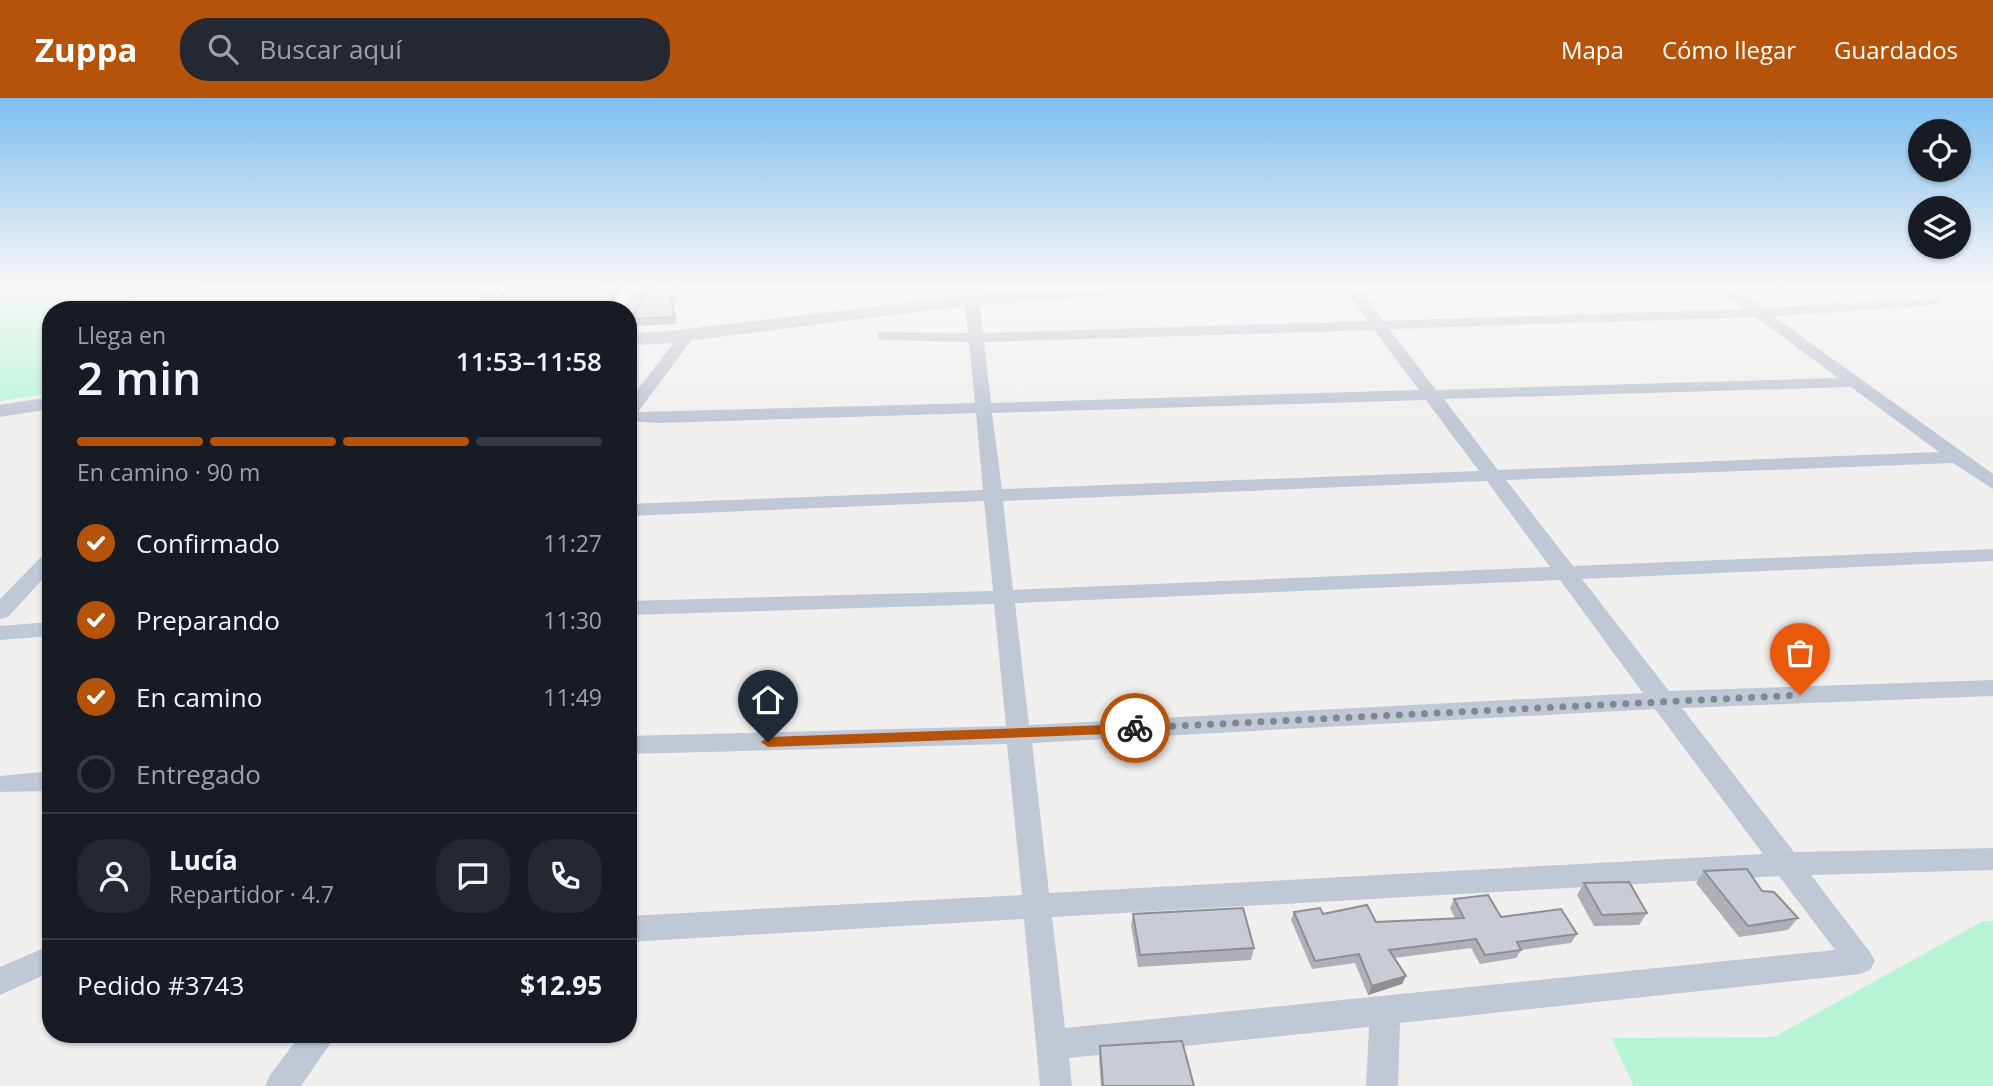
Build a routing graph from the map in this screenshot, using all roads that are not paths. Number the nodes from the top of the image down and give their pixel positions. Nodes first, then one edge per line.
1 (719, 331) edge
2 (975, 331) edge
3 (1160, 331) edge
4 (1383, 331) edge
5 (1784, 331) edge
6 (687, 335) junction
7 (883, 335) dead end
8 (637, 338) edge
9 (976, 338) junction
10 (1853, 382) junction
11 (1432, 396) junction
12 (637, 403) edge
13 (42, 404) edge
14 (984, 408) junction
15 (0, 411) edge
16 (637, 415) edge
17 (1957, 457) junction
18 (1491, 474) junction
19 (1993, 483) edge
20 (993, 494) junction
21 (637, 510) edge
22 (1993, 555) edge
23 (42, 568) edge
24 (1566, 573) junction
25 (1004, 597) junction
26 (637, 608) edge
27 (0, 612) edge
28 (42, 630) edge
29 (0, 633) edge
30 (1993, 688) edge
31 (1662, 700) junction
32 (1018, 735) junction
33 (637, 746) edge
34 (42, 782) edge
35 (5, 784) dead end
36 (1993, 859) edge
37 (1786, 864) junction
38 (1037, 908) junction
39 (637, 929) edge
40 (42, 962) edge
41 (0, 981) edge
42 (1384, 1011) junction
43 (314, 1043) edge
44 (1052, 1045) junction
45 (281, 1086) edge
46 (1056, 1086) edge
47 (1382, 1086) edge

1 - 6 street
2 - 9 street
3 - 9 street
4 - 11 street
5 - 10 street
6 - 8 street
6 - 12 street
7 - 9 street
9 - 14 street
10 - 11 street
10 - 17 street
11 - 14 street
11 - 18 street
13 - 15 street
14 - 16 street
14 - 20 street
17 - 18 street
17 - 19 street
18 - 20 street
18 - 24 street
20 - 21 street
20 - 25 street
22 - 24 street
23 - 27 street
24 - 25 street
24 - 31 street
25 - 26 street
25 - 32 street
28 - 29 street
30 - 31 street
31 - 32 street
31 - 37 street
32 - 33 street
32 - 38 street
34 - 35 street
36 - 37 street
37 - 38 street
37 - 42 street
38 - 39 street
38 - 44 street
40 - 41 street
42 - 44 street
42 - 47 street
43 - 45 street
44 - 46 street

